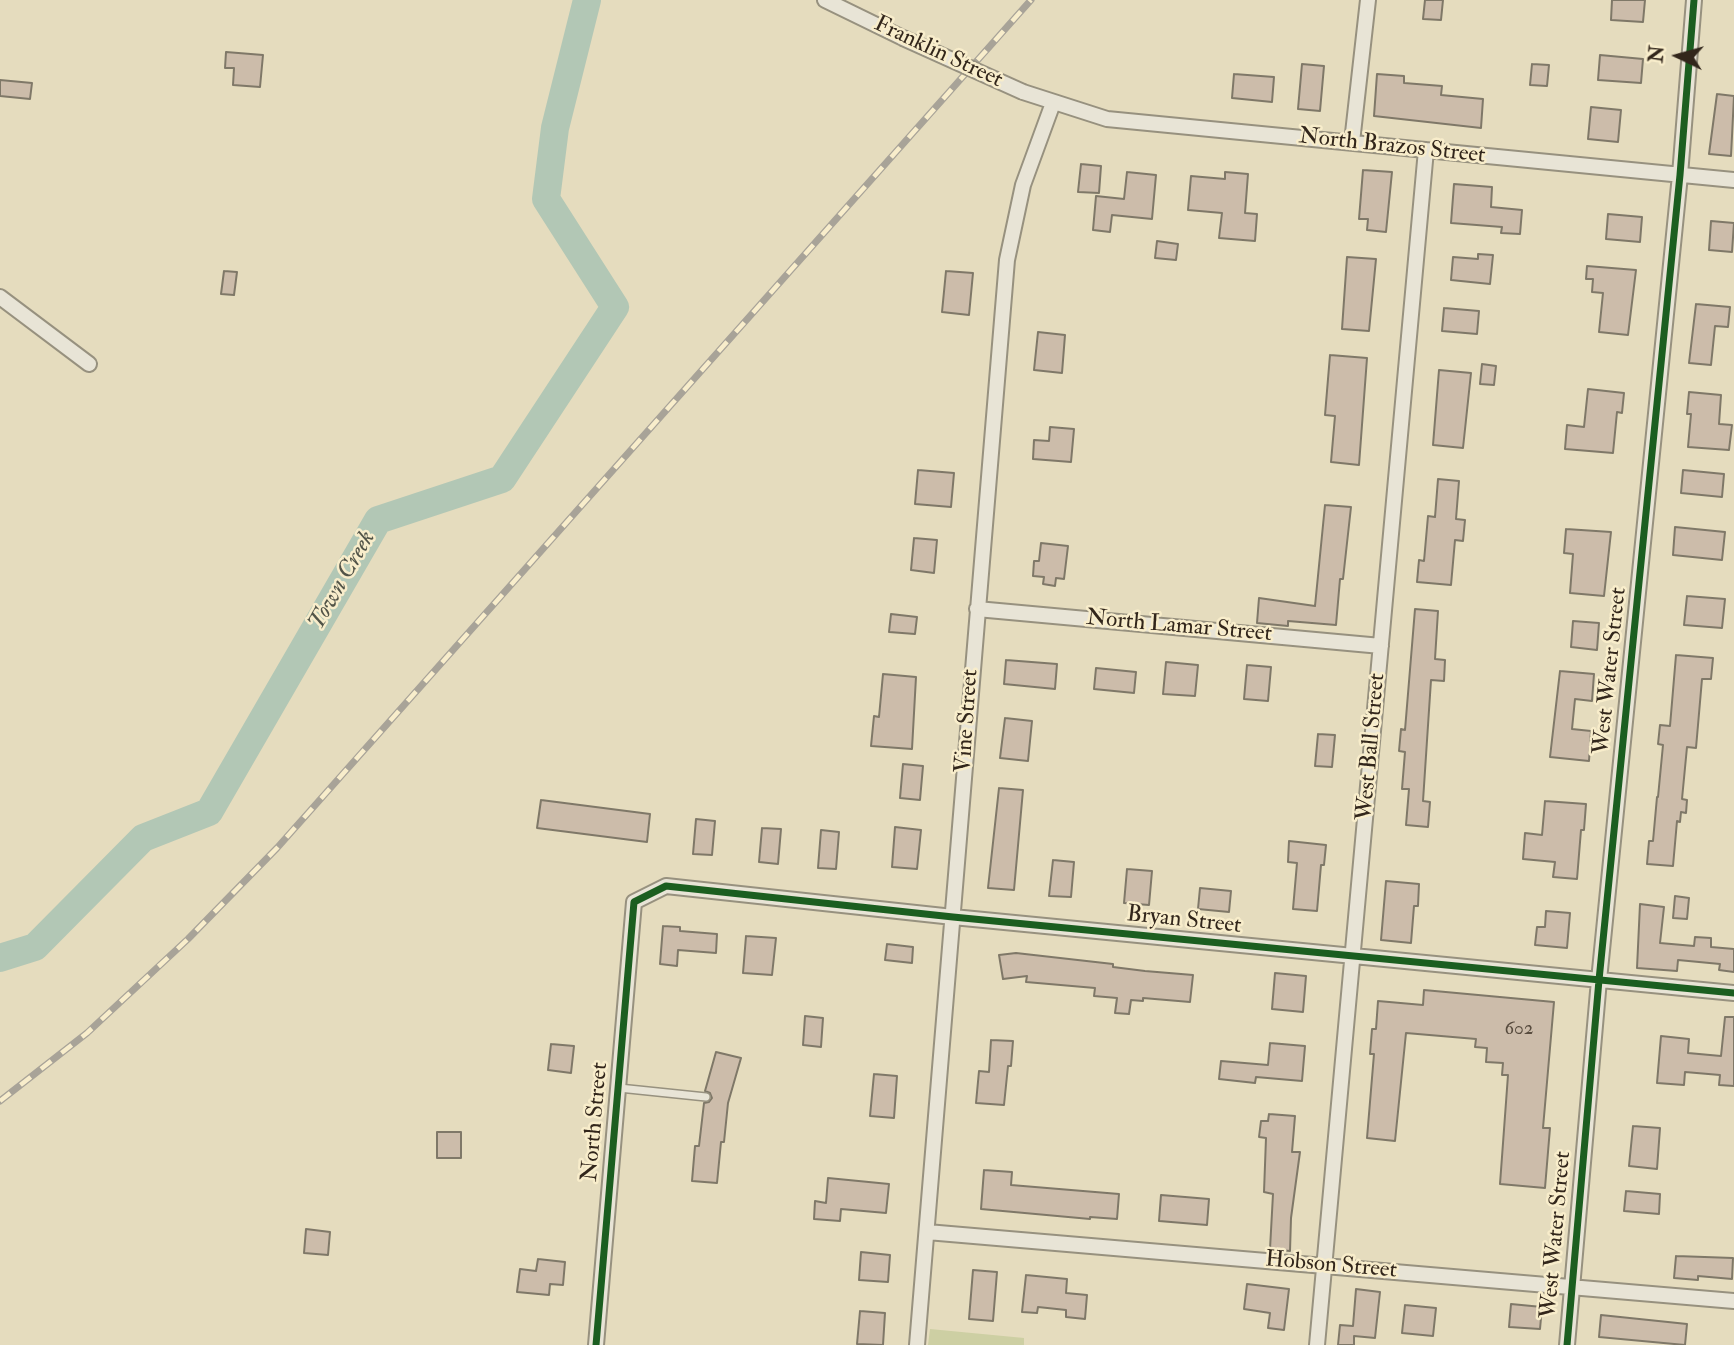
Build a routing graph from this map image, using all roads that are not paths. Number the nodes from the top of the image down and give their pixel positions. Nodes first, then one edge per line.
1 (825, 0) edge
2 (1368, 0) edge
3 (1694, 0) edge
4 (1053, 103) junction
5 (1352, 142) junction
6 (1426, 150) junction
7 (1680, 175) junction
8 (1734, 180) edge
9 (0, 297) edge
10 (89, 364) dead end
11 (977, 609) junction
12 (1381, 646) junction
13 (634, 902) joint
14 (953, 917) junction
15 (1352, 957) junction
16 (1599, 980) junction
17 (1734, 993) edge
18 (618, 1088) junction
19 (706, 1097) dead end
20 (928, 1232) junction
21 (1324, 1266) junction
22 (1572, 1286) junction
23 (1734, 1301) edge
24 (596, 1345) edge
25 (917, 1345) edge
26 (1317, 1345) edge
27 (1567, 1345) edge

1 - 4 street, Franklin Street, bridge
2 - 5 street
3 - 7 street, West Water Street
4 - 5 street, North Brazos Street
4 - 11 street, Vine Street
5 - 6 street, North Brazos Street
6 - 7 street, North Brazos Street
6 - 12 street, West Ball Street
7 - 8 street, North Brazos Street
7 - 16 street, West Water Street
9 - 10 street
11 - 12 street, North Lamar Street
11 - 14 street, Vine Street
12 - 15 street, West Ball Street
13 - 14 street, Bryan Street
13 - 18 street, North Street
14 - 15 street, Bryan Street
14 - 20 street, Vine Street
15 - 16 street, Bryan Street
15 - 21 street, West Ball Street
16 - 17 street, Bryan Street
16 - 22 street, West Water Street
18 - 19 lane
18 - 24 street, North Street
20 - 21 street, Hobson Street
20 - 25 street, Vine Street
21 - 22 street, Hobson Street
21 - 26 street, West Ball Street
22 - 23 street, Hobson Street
22 - 27 street, West Water Street

